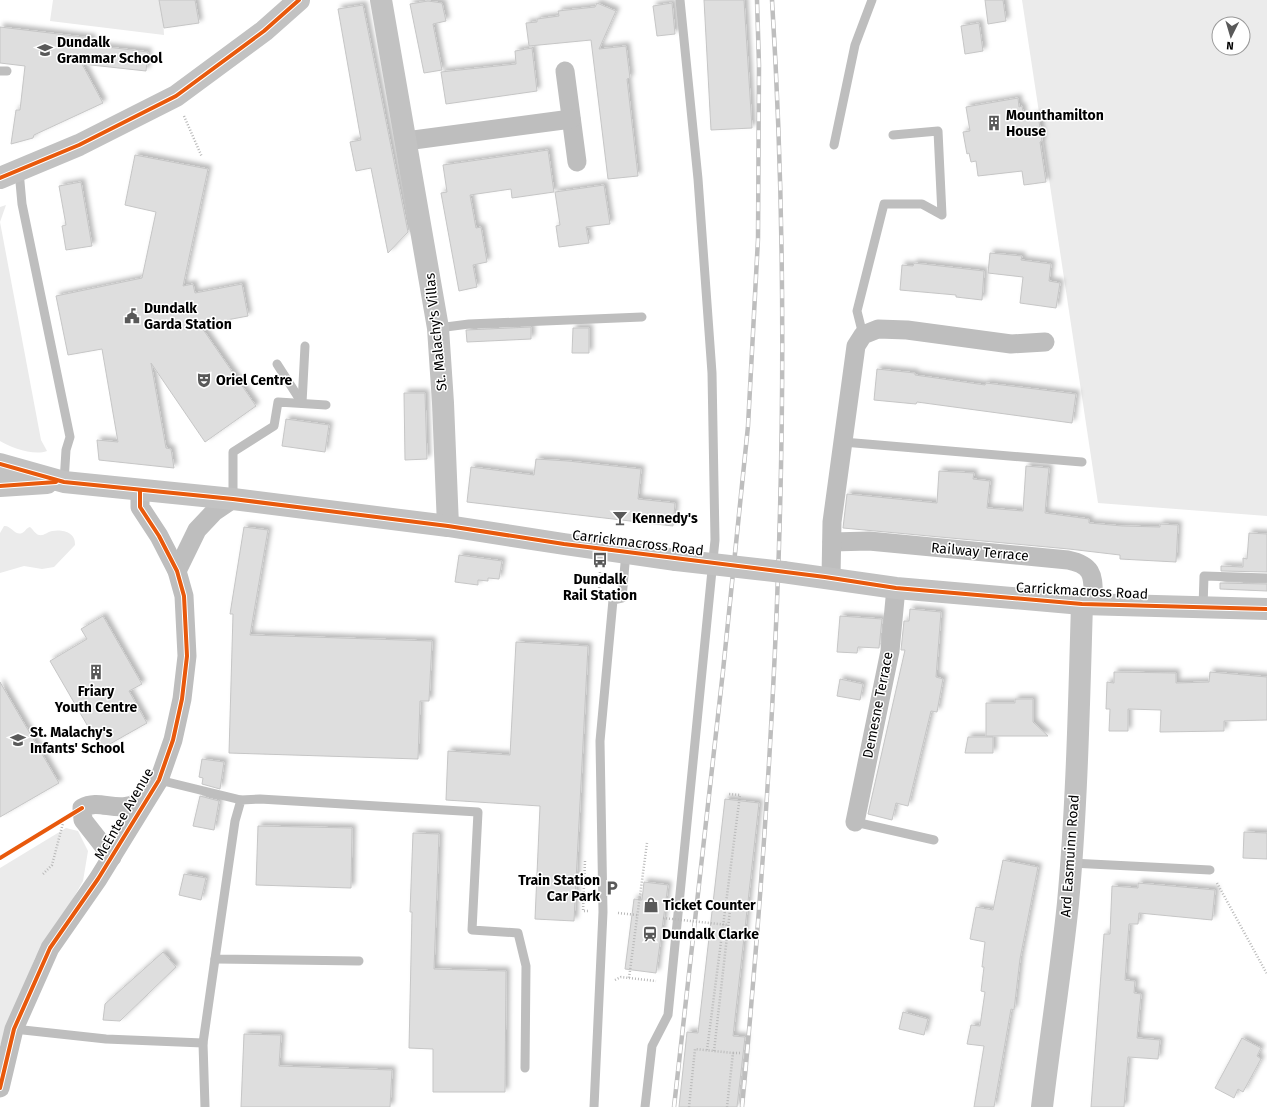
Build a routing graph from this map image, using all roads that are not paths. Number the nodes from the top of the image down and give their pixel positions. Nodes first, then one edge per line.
1 (299, 0) edge
2 (380, 0) edge
3 (680, 0) edge
4 (872, 0) edge
5 (565, 71) dead end
6 (571, 119) junction
7 (893, 135) dead end
8 (406, 141) junction
9 (834, 145) dead end
10 (577, 162) dead end
11 (7, 177) edge
12 (642, 317) dead end
13 (438, 328) junction
14 (863, 335) junction
15 (1045, 342) dead end
16 (304, 346) dead end
17 (277, 364) dead end
18 (302, 403) junction
19 (326, 405) dead end
20 (843, 442) junction
21 (1082, 462) dead end
22 (0, 464) edge
23 (64, 482) junction
24 (0, 486) edge
25 (140, 491) junction
26 (233, 499) junction
27 (448, 526) junction
28 (832, 542) junction
29 (626, 552) junction
30 (176, 571) junction
31 (828, 578) junction
32 (1267, 578) edge
33 (896, 588) junction
34 (1088, 604) junction
35 (1203, 607) junction
36 (1267, 609) edge
37 (155, 785) junction
38 (241, 800) junction
39 (855, 822) joint
40 (934, 840) dead end
41 (112, 856) junction
42 (1071, 863) junction
43 (1210, 870) road end
44 (215, 959) junction
45 (359, 961) dead end
46 (14, 1029) junction
47 (203, 1044) junction
48 (525, 1068) dead end
49 (0, 1088) edge
50 (205, 1107) edge
51 (594, 1107) edge
52 (645, 1107) edge
53 (1042, 1107) edge

1 - 11 main road
2 - 8 main road, St. Malachy's Villas
3 - 52 lane
4 - 9 lane
5 - 6 street
6 - 8 street
6 - 10 street
7 - 14 lane
8 - 13 main road, St. Malachy's Villas
11 - 23 lane
12 - 13 lane
13 - 27 main road, St. Malachy's Villas
14 - 15 street
14 - 20 street
16 - 18 lane
17 - 18 lane
18 - 19 lane
18 - 26 lane
20 - 21 lane
20 - 28 street
22 - 23 main road
23 - 24 main road
23 - 25 main road, Carrickmacross Road
25 - 26 main road, Carrickmacross Road
25 - 30 street, McEntee Avenue
26 - 27 main road, Carrickmacross Road
26 - 30 street
27 - 29 main road, Carrickmacross Road
28 - 31 street
28 - 34 street, Railway Terrace
29 - 31 main road, Carrickmacross Road, bridge
29 - 51 lane
30 - 37 street, McEntee Avenue
31 - 33 main road, Carrickmacross Road
32 - 35 lane
33 - 34 main road, Carrickmacross Road
33 - 39 street, Demesne Terrace
34 - 35 main road, Carrickmacross Road
34 - 42 main road, Ard Easmuinn Road
35 - 36 main road, Carrickmacross Road
37 - 38 lane
37 - 41 street, McEntee Avenue
37 - 41 street
38 - 44 lane
38 - 48 lane
39 - 40 lane
41 - 46 street, McEntee Avenue
42 - 43 lane
42 - 53 main road, Ard Easmuinn Road
44 - 45 lane
44 - 47 lane
46 - 47 lane
46 - 49 street, McEntee Avenue
47 - 50 lane

